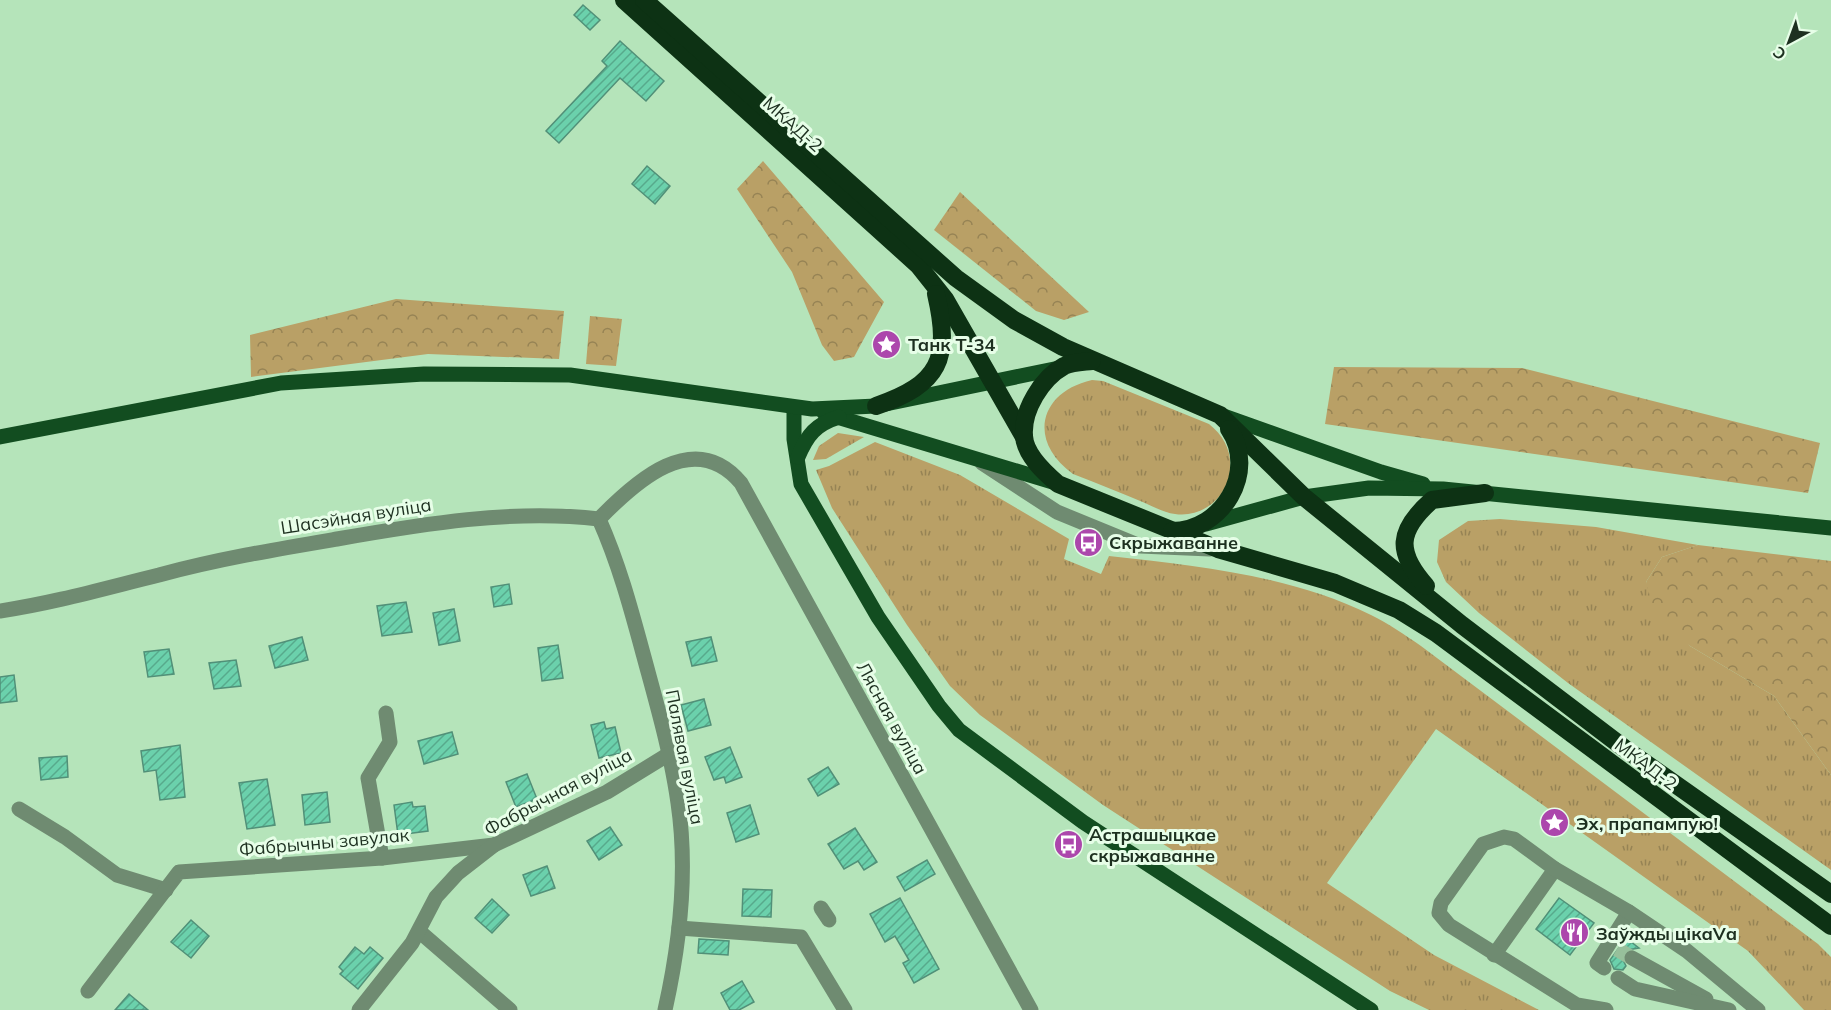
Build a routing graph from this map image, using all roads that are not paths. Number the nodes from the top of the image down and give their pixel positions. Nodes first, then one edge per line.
1 (624, 0) edge
2 (644, 0) edge
3 (933, 280) junction
4 (1092, 361) junction
5 (1064, 366) junction
6 (995, 383) junction
7 (876, 406) junction
8 (794, 408) junction
9 (812, 409) junction
10 (1220, 415) junction
11 (839, 417) junction
12 (0, 437) edge
13 (1024, 437) junction
14 (972, 456) junction
15 (797, 460) junction
16 (1058, 484) junction
17 (1443, 489) junction
18 (1485, 493) junction
19 (1304, 496) junction
20 (599, 519) junction
21 (1194, 527) junction
22 (1831, 528) edge
23 (1168, 531) junction
24 (1218, 549) junction
25 (0, 611) edge
26 (1462, 625) junction
27 (386, 713) dead end
28 (669, 754) junction
29 (19, 809) dead end
30 (494, 845) junction
31 (382, 858) junction
32 (1555, 869) junction
33 (166, 890) junction
34 (1831, 894) edge
35 (1794, 900) junction
36 (1629, 912) junction
37 (1831, 926) edge
38 (679, 927) junction
39 (420, 932) junction
40 (1831, 934) edge
41 (1494, 955) junction
42 (1632, 958) tunnel mouth
43 (1604, 968) dead end
44 (1618, 978) dead end
45 (88, 991) dead end
46 (1727, 1009) edge
47 (359, 1010) edge
48 (510, 1010) edge
49 (665, 1010) edge
50 (846, 1010) edge
51 (1030, 1010) edge
52 (1371, 1010) edge
53 (1606, 1010) edge
54 (1758, 1010) edge

1 - 3 highway, МКАД-2
2 - 4 highway
3 - 6 highway, МКАД-2
3 - 7 highway
4 - 5 highway
4 - 10 highway
5 - 6 main road
5 - 13 highway
6 - 7 main road
6 - 13 highway, МКАД-2
7 - 9 main road
8 - 9 main road
8 - 12 main road
8 - 15 main road
9 - 11 main road
10 - 17 main road
10 - 19 highway
10 - 21 highway
11 - 14 main road
11 - 15 main road
13 - 16 highway
14 - 16 main road
14 - 24 street
15 - 52 main road
16 - 23 highway
17 - 18 main road
17 - 19 main road
18 - 22 main road
18 - 26 highway
19 - 21 main road
19 - 26 highway
20 - 25 street, Шасэйная вуліца
20 - 28 street, Палявая вуліца
20 - 51 street, Лясная вуліца
21 - 23 highway
23 - 24 highway, МКАД-2
24 - 35 highway, МКАД-2
26 - 34 highway
27 - 31 street
28 - 30 street, Фабрычная вуліца
28 - 38 street, Палявая вуліца
29 - 33 street
30 - 31 street, Фабрычны завулак
30 - 39 street, Фабрычная вуліца
31 - 33 street, Фабрычны завулак
32 - 36 street
32 - 41 street
32 - 41 street
33 - 45 street, Фабрычны завулак
35 - 37 highway, МКАД-2
35 - 40 highway
36 - 43 street
36 - 54 street
38 - 49 street, Палявая вуліца
38 - 50 street
39 - 47 street, Фабрычная вуліца
39 - 48 street
41 - 53 street
42 - 46 street
44 - 46 street

